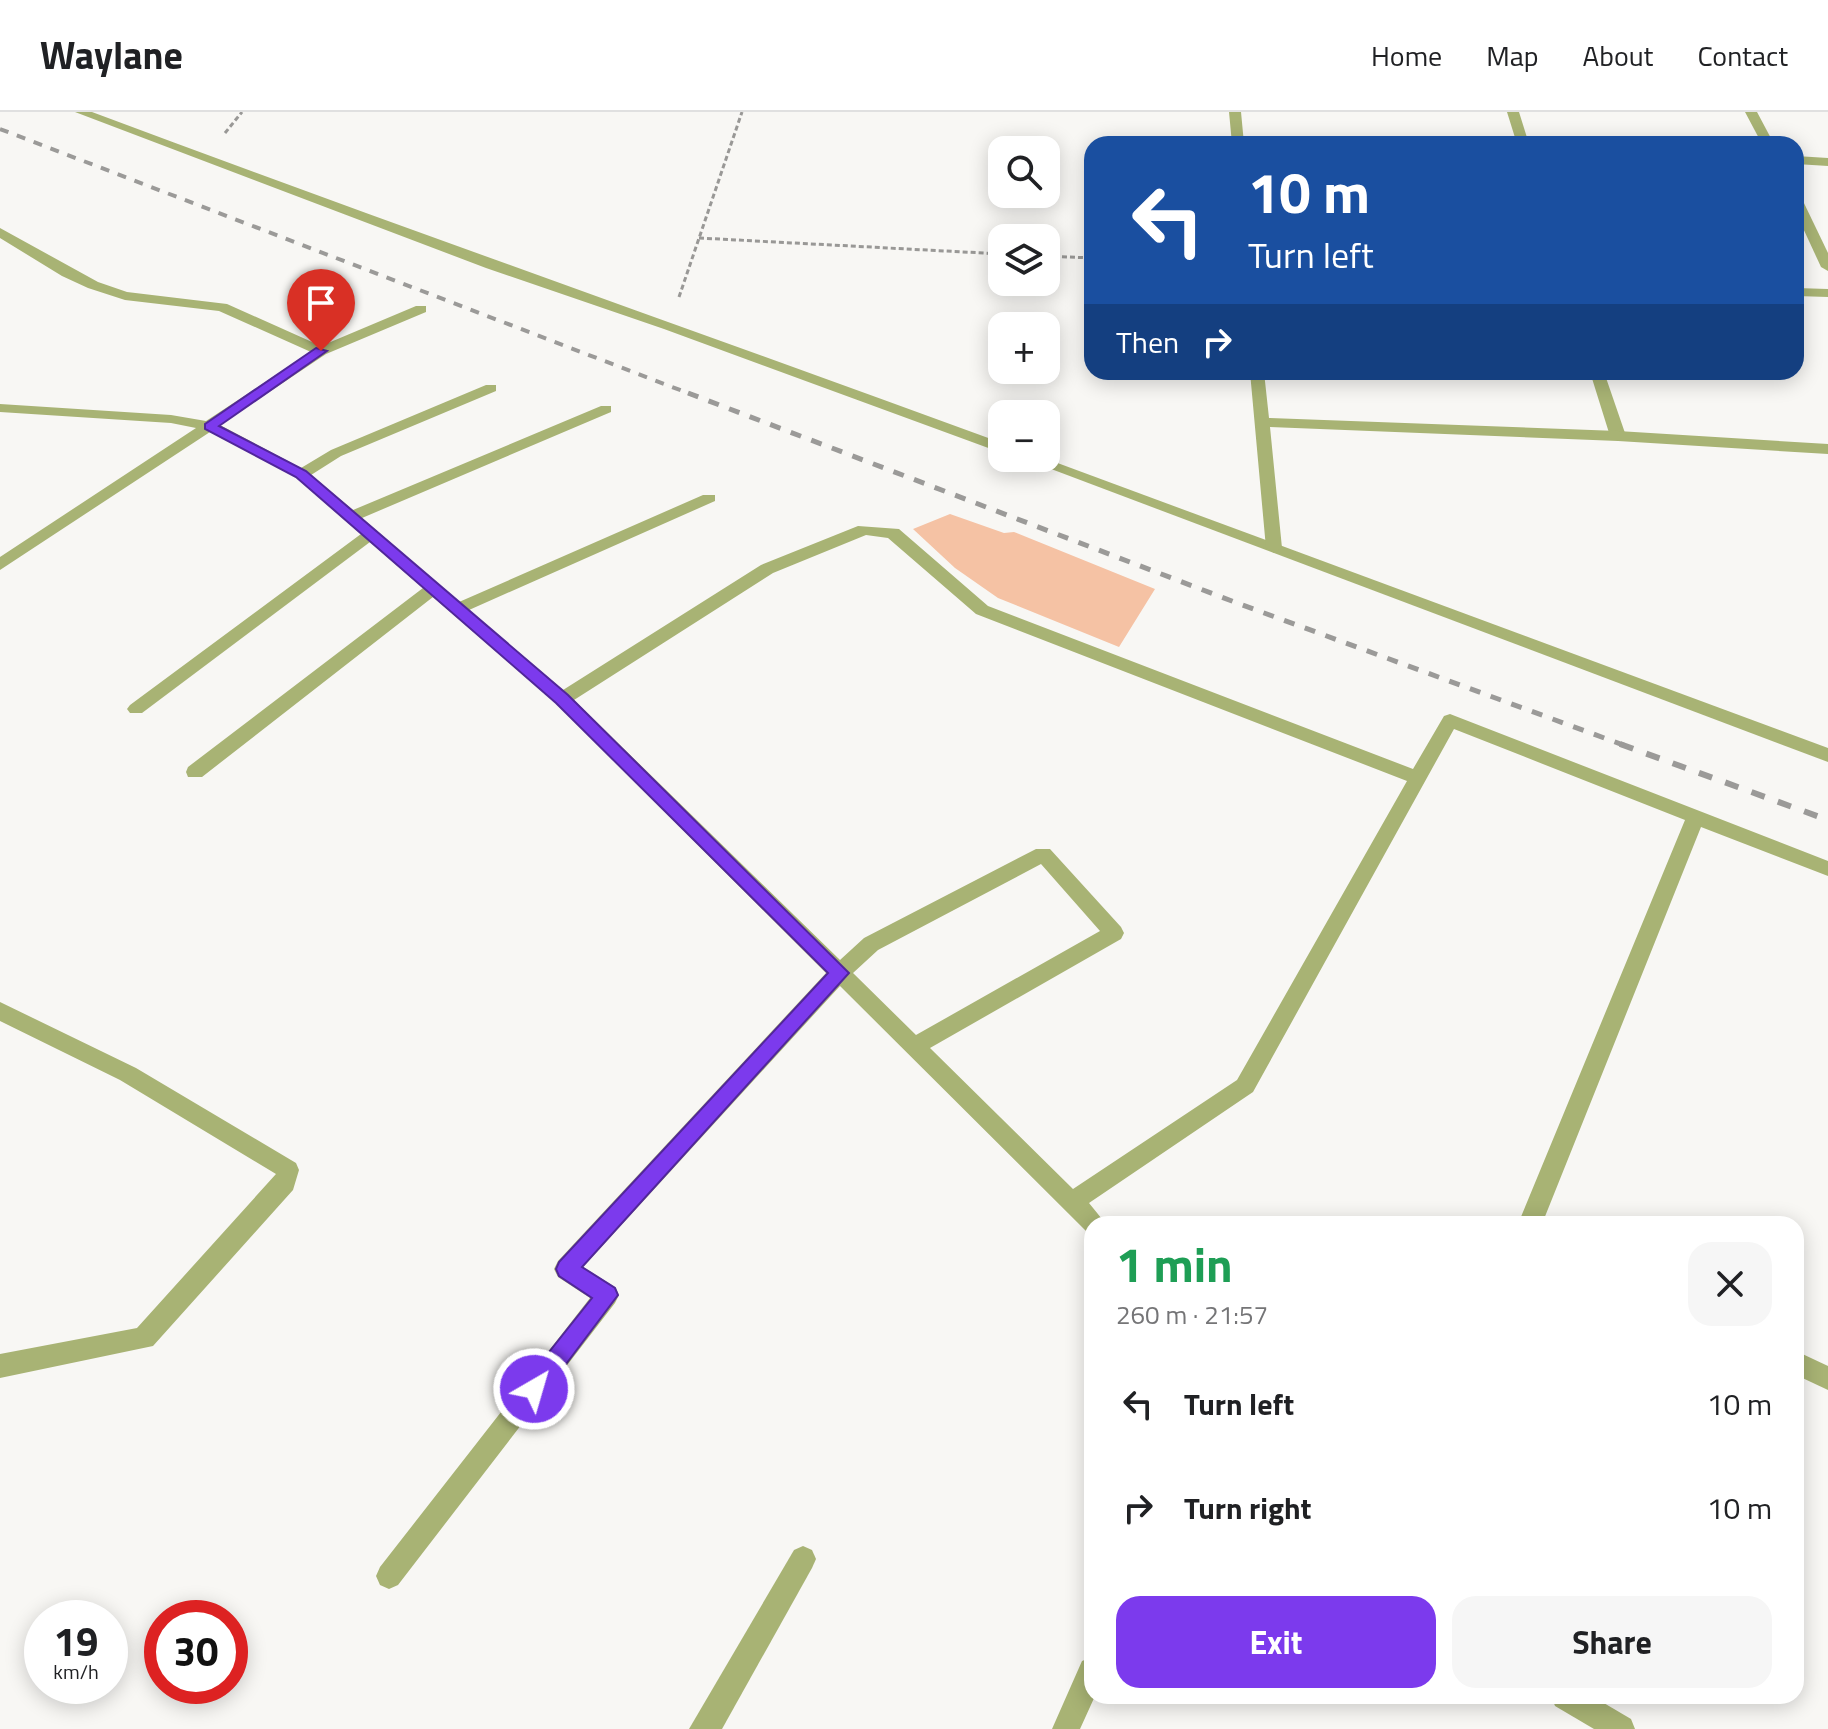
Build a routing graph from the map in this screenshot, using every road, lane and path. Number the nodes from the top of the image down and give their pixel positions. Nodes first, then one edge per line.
1 (81, 112) edge
2 (742, 112) edge
3 (1235, 112) edge
4 (1513, 112) edge
5 (1751, 112) edge
6 (1237, 136) edge
7 (1520, 136) edge
8 (1764, 136) edge
9 (1804, 160) edge
10 (1828, 162) edge
11 (1804, 216) edge
12 (0, 232) edge
13 (699, 238) junction
14 (988, 253) edge
15 (1060, 257) edge
16 (1084, 258) edge
17 (1828, 267) edge
18 (1804, 292) edge
19 (1828, 293) edge
20 (421, 309) dead end
21 (669, 326) junction
22 (321, 351) junction
23 (1258, 380) edge
24 (1600, 380) edge
25 (491, 388) dead end
26 (0, 408) edge
27 (606, 409) dead end
28 (1261, 422) junction
29 (210, 426) junction
30 (1618, 436) junction
31 (988, 443) edge
32 (1828, 449) edge
33 (1060, 469) edge
34 (301, 474) junction
35 (709, 498) dead end
36 (351, 517) junction
37 (371, 534) junction
38 (1274, 548) junction
39 (0, 565) edge
40 (433, 588) junction
41 (457, 609) junction
42 (562, 699) junction
43 (136, 709) dead end
44 (1828, 755) edge
45 (195, 772) dead end
46 (1418, 778) junction
47 (1696, 816) junction
48 (1828, 869) edge
49 (839, 973) junction
50 (0, 1011) edge
51 (914, 1047) junction
52 (1072, 1202) junction
53 (1086, 1216) edge
54 (1533, 1216) edge
55 (0, 1366) edge
56 (1804, 1367) edge
57 (1828, 1378) edge
58 (803, 1559) dead end
59 (389, 1576) dead end
60 (1084, 1689) edge
61 (1579, 1704) edge
62 (703, 1729) edge
63 (1066, 1729) edge
64 (1621, 1729) edge

1 - 21 street
2 - 13 path
3 - 6 street
4 - 7 street
5 - 8 street
9 - 10 street
11 - 17 street
12 - 22 street
13 - 14 path
13 - 21 path
15 - 16 path
18 - 19 street
20 - 22 street
21 - 31 street
22 - 29 street
23 - 28 street
24 - 30 street
25 - 34 street
26 - 29 street
27 - 36 street
28 - 30 street
28 - 38 street
29 - 34 street
29 - 39 street
30 - 32 street
33 - 38 street
34 - 36 street
35 - 41 street
36 - 37 street
37 - 40 street
37 - 43 street
38 - 44 street
40 - 41 street
40 - 45 street
41 - 42 street
42 - 46 street
42 - 49 street
46 - 47 street
46 - 52 street
47 - 48 street
47 - 54 street
49 - 51 street
49 - 51 street
49 - 59 street
50 - 55 street
51 - 52 street
52 - 53 street
56 - 57 street
58 - 62 street
60 - 63 street
61 - 64 street

